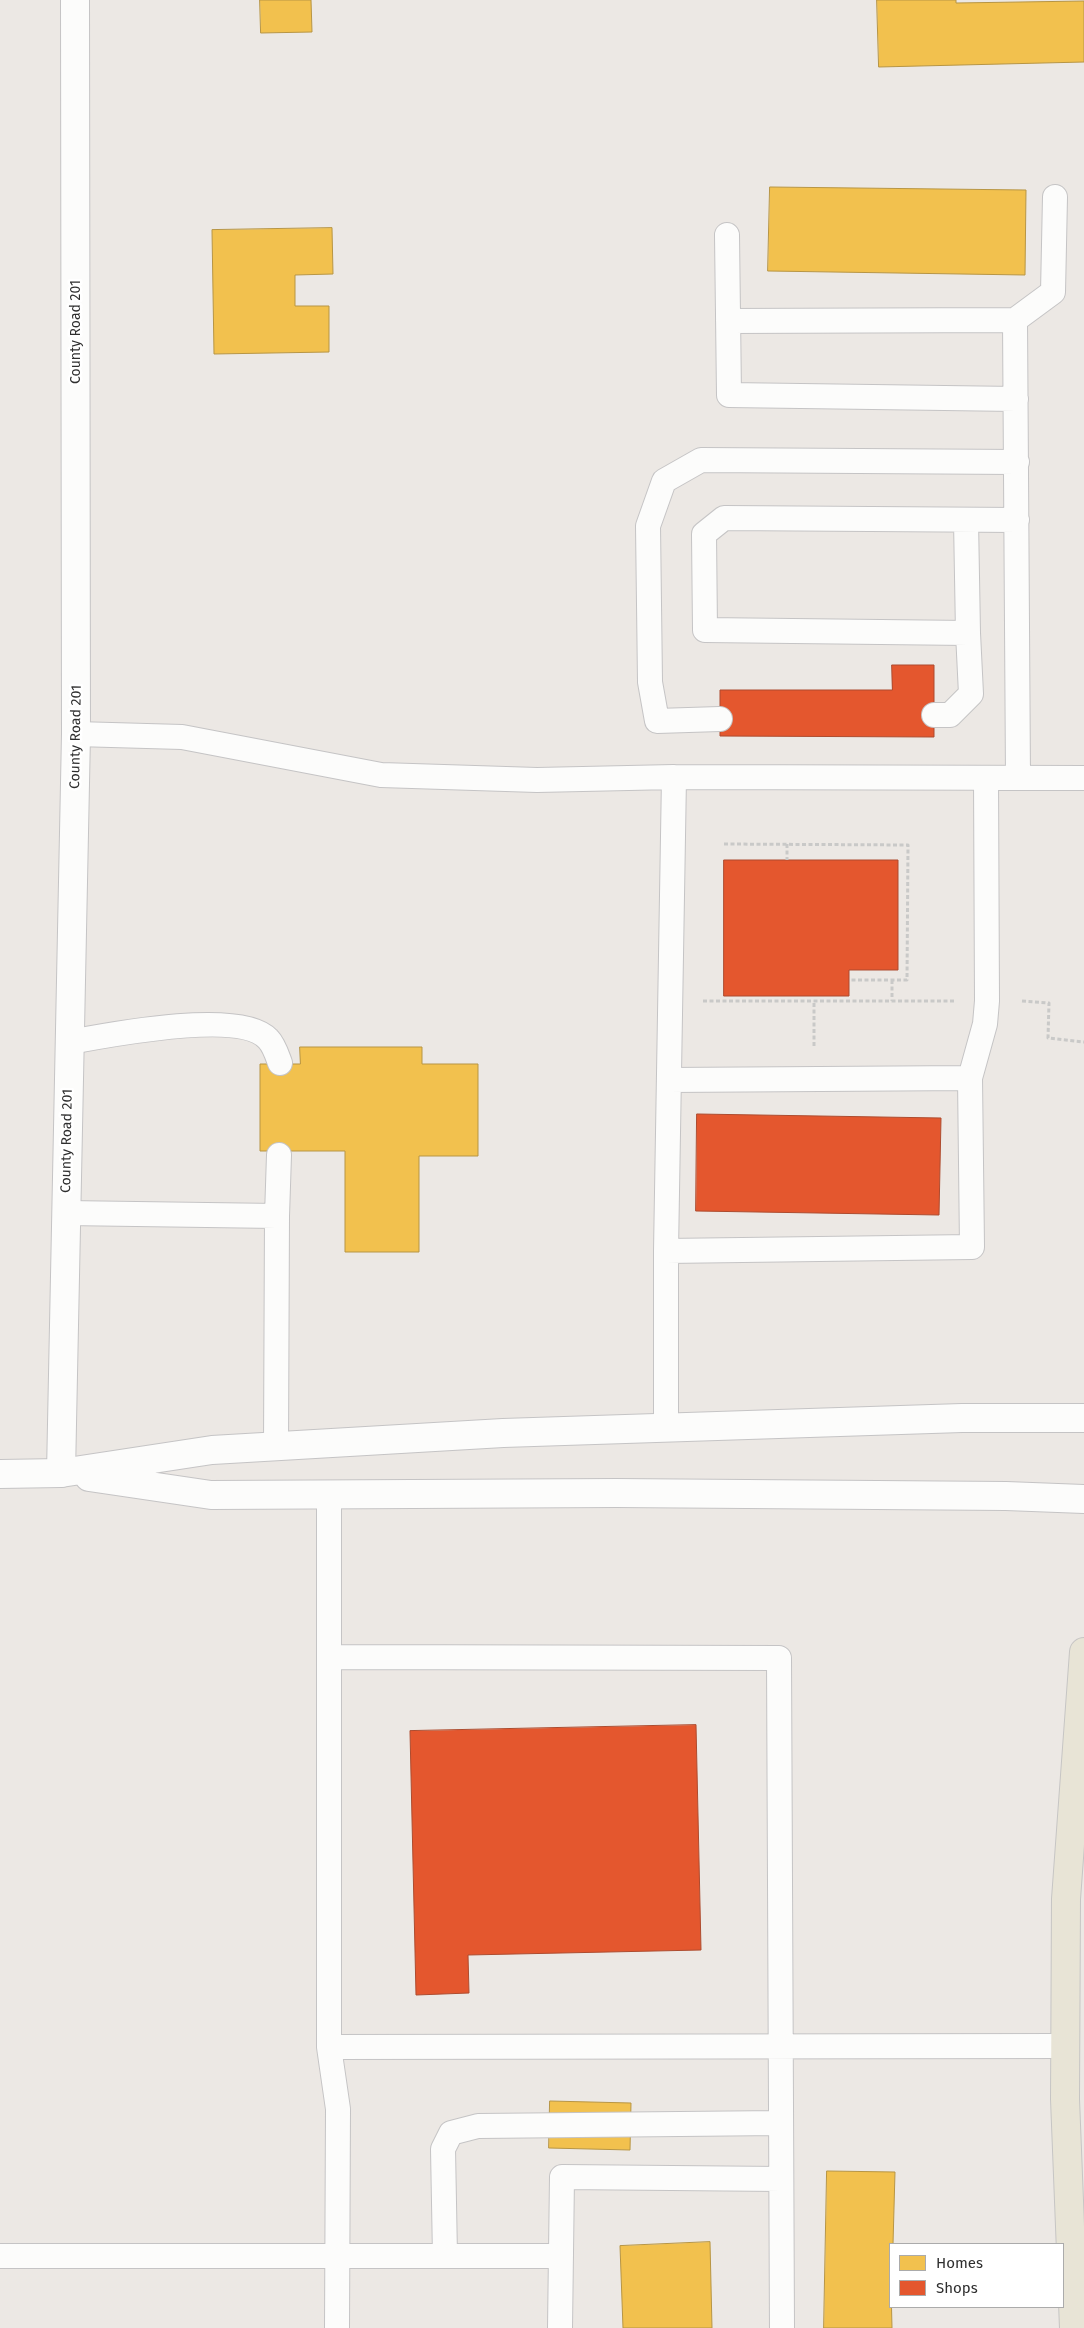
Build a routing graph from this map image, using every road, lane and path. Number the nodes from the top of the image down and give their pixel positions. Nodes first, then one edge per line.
1 (75, 0) edge
2 (1054, 197) dead end
3 (727, 235) dead end
4 (728, 320) junction
5 (1015, 320) junction
6 (1016, 400) junction
7 (1016, 462) junction
8 (966, 520) junction
9 (1016, 520) junction
10 (968, 633) junction
11 (934, 715) dead end
12 (720, 719) dead end
13 (76, 734) junction
14 (674, 777) junction
15 (986, 778) junction
16 (1018, 778) junction
17 (1084, 778) edge
18 (724, 844) dead end
19 (787, 844) junction
20 (787, 860) dead end
21 (848, 980) dead end
22 (892, 980) junction
23 (824, 996) dead end
24 (697, 1001) dead end
25 (814, 1001) junction
26 (824, 1001) junction
27 (892, 1001) junction
28 (960, 1001) dead end
29 (1022, 1001) dead end
30 (70, 1042) junction
31 (1084, 1042) edge
32 (280, 1063) dead end
33 (814, 1078) junction
34 (970, 1078) junction
35 (669, 1080) junction
36 (279, 1155) dead end
37 (66, 1213) junction
38 (277, 1216) junction
39 (666, 1251) junction
40 (1084, 1418) edge
41 (666, 1428) junction
42 (276, 1446) junction
43 (61, 1473) junction
44 (0, 1474) edge
45 (328, 1494) junction
46 (1084, 1499) edge
47 (1084, 1652) edge
48 (328, 1656) junction
49 (1065, 2046) junction
50 (328, 2047) junction
51 (780, 2047) junction
52 (780, 2124) junction
53 (781, 2179) junction
54 (0, 2256) edge
55 (337, 2256) junction
56 (445, 2256) junction
57 (561, 2256) junction
58 (337, 2328) edge
59 (560, 2328) edge
60 (782, 2328) edge
61 (1074, 2328) edge

1 - 13 street, County Road 201
2 - 5 lane
3 - 4 lane
4 - 5 lane
4 - 6 lane
5 - 6 lane
6 - 7 lane
7 - 9 lane
7 - 12 lane
8 - 9 lane
8 - 10 lane
8 - 10 lane
9 - 16 lane
10 - 11 lane
13 - 14 lane
13 - 30 street, County Road 201
14 - 15 lane
14 - 35 lane
15 - 16 lane
15 - 34 lane
16 - 17 lane
18 - 19 path
19 - 20 path
19 - 22 path
21 - 22 path
22 - 27 path
23 - 26 path
24 - 25 path
25 - 26 path
25 - 33 path
26 - 27 path
27 - 28 path
29 - 31 path
30 - 32 lane
30 - 37 street, County Road 201
33 - 34 lane
33 - 35 lane
34 - 39 lane
35 - 39 lane
36 - 38 lane
37 - 38 lane
37 - 43 street, County Road 201
38 - 42 lane
39 - 41 lane
40 - 41 street
41 - 42 street
42 - 43 street
43 - 44 street
43 - 45 street
45 - 46 street
45 - 48 lane
47 - 49 main road
48 - 50 lane
48 - 51 lane
49 - 51 lane
49 - 61 main road
50 - 51 lane
50 - 55 lane
51 - 52 lane
52 - 53 lane
52 - 56 lane
53 - 57 lane
53 - 60 lane
54 - 55 lane
55 - 56 lane
55 - 58 lane
56 - 57 lane
57 - 59 lane

